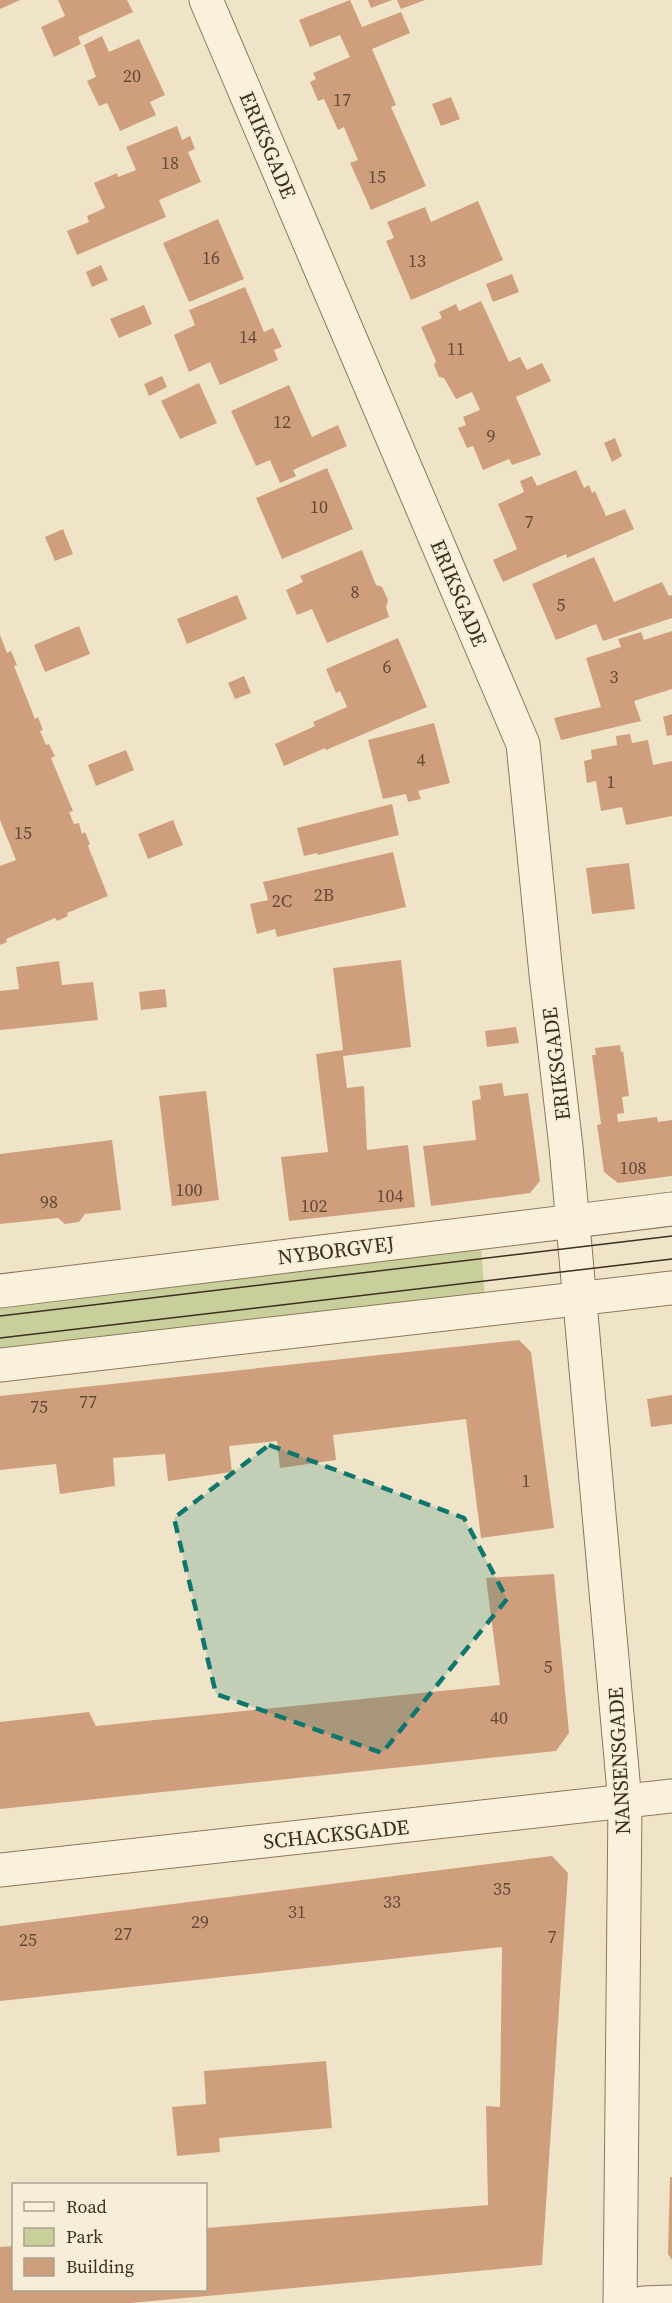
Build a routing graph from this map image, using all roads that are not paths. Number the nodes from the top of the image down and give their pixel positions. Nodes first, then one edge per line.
1 (206, 0) edge
2 (672, 1209) edge
3 (573, 1221) junction
4 (672, 1288) edge
5 (0, 1291) edge
6 (579, 1299) junction
7 (0, 1365) edge
8 (672, 1796) edge
9 (625, 1803) junction
10 (0, 1870) edge
11 (672, 2302) edge
12 (620, 2303) edge
13 (643, 2303) edge

1 - 3 street, ERIKSGADE
2 - 3 street, NYBORGVEJ
3 - 5 street, NYBORGVEJ
3 - 6 street, NANSENSGADE
4 - 6 street
6 - 7 street
6 - 9 street, NANSENSGADE
8 - 9 street, SCHACKSGADE
9 - 10 street, SCHACKSGADE
9 - 12 street, NANSENSGADE
11 - 13 street

